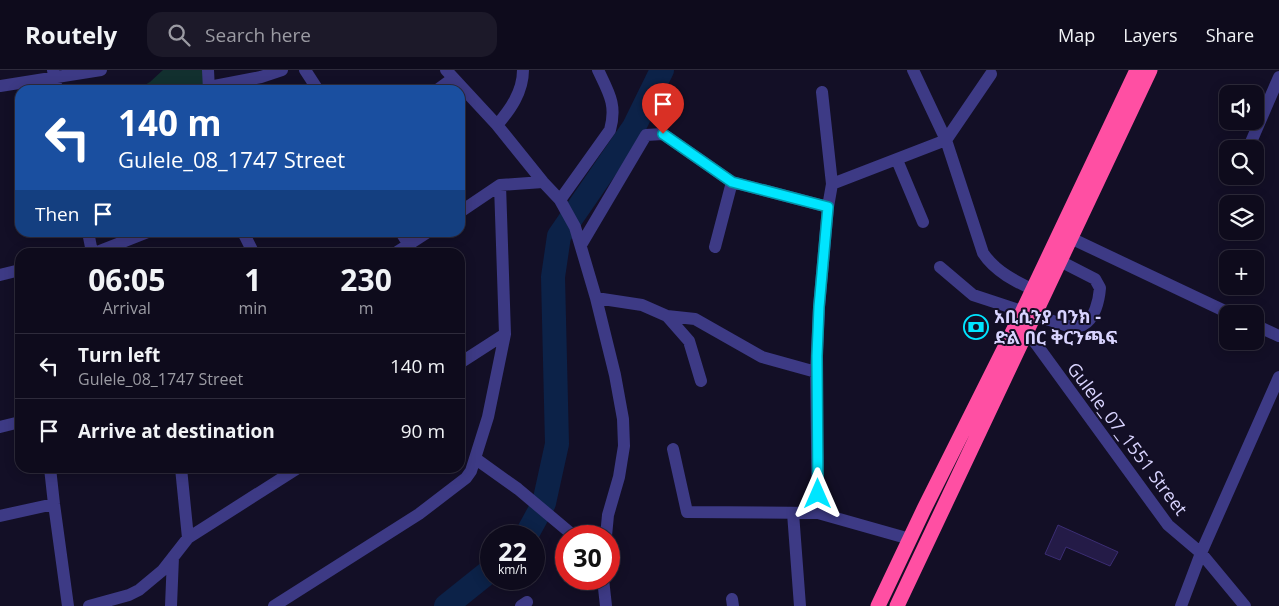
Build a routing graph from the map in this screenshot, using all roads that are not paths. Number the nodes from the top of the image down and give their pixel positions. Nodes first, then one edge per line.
1 (101, 70) edge
2 (208, 70) edge
3 (282, 70) edge
4 (305, 70) edge
5 (522, 70) edge
6 (598, 70) edge
7 (913, 70) edge
8 (1137, 70) edge
9 (1150, 70) edge
10 (449, 74) edge
11 (991, 74) dead end
12 (1279, 77) edge
13 (55, 79) edge
14 (209, 85) edge
15 (223, 85) edge
16 (315, 85) edge
17 (441, 85) edge
18 (459, 85) edge
19 (0, 86) edge
20 (465, 91) edge
21 (822, 92) dead end
22 (497, 125) junction
23 (946, 140) junction
24 (1252, 140) edge
25 (897, 160) junction
26 (542, 182) junction
27 (732, 182) junction
28 (832, 184) junction
29 (500, 186) junction
30 (560, 200) junction
31 (828, 207) junction
32 (465, 209) edge
33 (923, 222) dead end
34 (1065, 236) junction
35 (137, 237) edge
36 (404, 237) edge
37 (421, 237) edge
38 (409, 245) junction
39 (581, 245) junction
40 (715, 247) dead end
41 (112, 248) edge
42 (404, 248) edge
43 (1054, 258) junction
44 (940, 267) dead end
45 (15, 271) edge
46 (0, 275) edge
47 (1038, 292) junction
48 (596, 298) junction
49 (1219, 308) edge
50 (667, 316) junction
51 (1026, 320) junction
52 (1264, 329) edge
53 (505, 334) junction
54 (1279, 336) edge
55 (465, 360) edge
56 (816, 372) junction
57 (1279, 377) edge
58 (701, 381) dead end
59 (15, 423) edge
60 (0, 427) edge
61 (674, 449) dead end
62 (476, 459) junction
63 (51, 473) edge
64 (181, 473) edge
65 (290, 473) edge
66 (54, 504) junction
67 (793, 513) junction
68 (818, 513) junction
69 (0, 516) edge
70 (561, 525) edge
71 (607, 525) edge
72 (188, 538) junction
73 (910, 539) junction
74 (1201, 554) junction
75 (174, 557) junction
76 (605, 590) edge
77 (295, 601) edge
78 (68, 606) edge
79 (89, 606) edge
80 (171, 606) edge
81 (274, 606) edge
82 (606, 606) edge
83 (800, 606) edge
84 (878, 606) edge
85 (897, 606) edge
86 (1182, 606) edge
87 (1245, 606) edge

1 - 13 street
2 - 14 street
3 - 15 street
4 - 16 street
5 - 22 street
6 - 30 street
7 - 23 street
8 - 34 highway
9 - 34 highway
10 - 17 street
10 - 18 street
11 - 23 street
12 - 24 street
13 - 19 street
20 - 22 street
21 - 28 street
22 - 26 street
23 - 25 street
23 - 47 street
25 - 28 street
25 - 33 street
26 - 29 street
26 - 30 street
27 - 31 street
27 - 39 street
27 - 40 street
28 - 31 street
29 - 32 street
29 - 53 street
30 - 39 street
31 - 56 street
34 - 43 highway
34 - 49 street
35 - 41 street
36 - 38 street
37 - 38 street
38 - 42 street
39 - 48 street
43 - 47 highway
43 - 51 street
44 - 51 street
45 - 46 street
47 - 51 highway
48 - 50 street
48 - 71 street
50 - 56 street
50 - 58 street
51 - 73 highway
51 - 74 street, Gulele_07_1551 Street
51 - 85 highway
52 - 54 street
53 - 55 street
53 - 62 street
56 - 68 street
57 - 74 street
59 - 60 street
61 - 67 street
62 - 70 street
62 - 77 street
63 - 66 street
64 - 72 street
65 - 72 street
66 - 69 street
66 - 78 street
67 - 68 street
67 - 83 street
68 - 73 street
72 - 75 street
73 - 84 highway
74 - 86 street
74 - 87 street, Gulele_07_1551 Street
75 - 79 street
75 - 80 street
76 - 82 street
77 - 81 street

